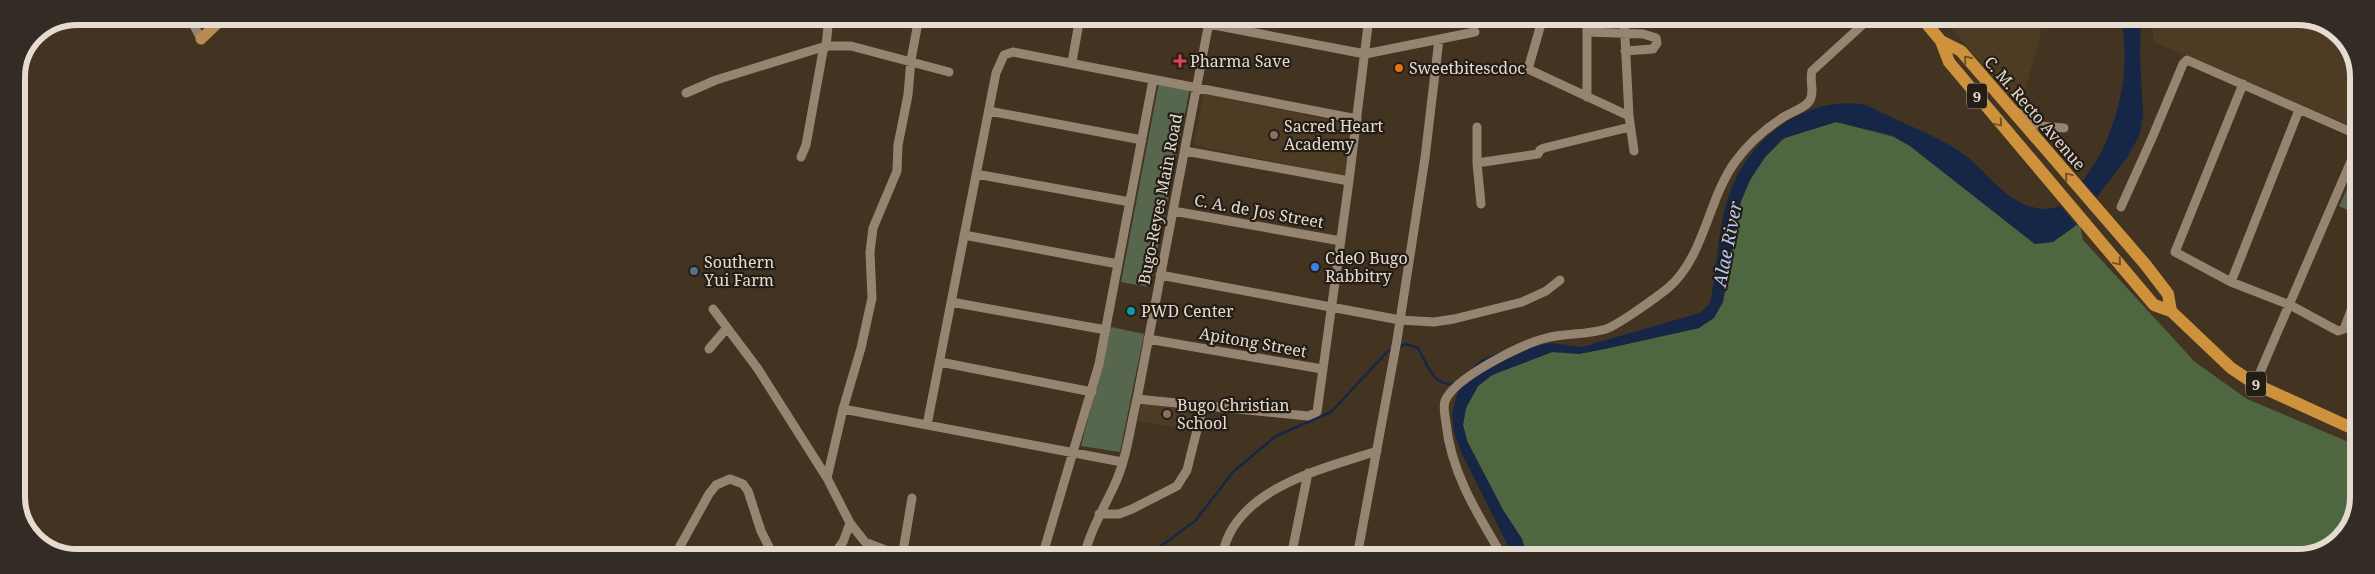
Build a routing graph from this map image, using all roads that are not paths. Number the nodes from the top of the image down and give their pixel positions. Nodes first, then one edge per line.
1 (194, 25) edge
2 (216, 25) edge
3 (828, 25) edge
4 (918, 25) edge
5 (1079, 25) edge
6 (1208, 25) edge
7 (1228, 25) edge
8 (1369, 25) edge
9 (1540, 25) edge
10 (1587, 25) edge
11 (1624, 25) edge
12 (1862, 25) edge
13 (1928, 25) edge
14 (1475, 32) dead end
15 (1587, 32) junction
16 (1624, 34) junction
17 (201, 39) joint
18 (1439, 39) junction
19 (1941, 41) junction
20 (826, 46) junction
21 (1625, 51) junction
22 (1365, 54) junction
23 (911, 60) junction
24 (1072, 62) junction
25 (949, 72) dead end
26 (1153, 80) junction
27 (2242, 84) junction
28 (1197, 88) junction
29 (686, 93) dead end
30 (1587, 97) junction
31 (2012, 110) junction
32 (2299, 110) junction
33 (989, 111) junction
34 (1629, 116) junction
35 (1358, 119) junction
36 (1477, 127) dead end
37 (1630, 127) junction
38 (2064, 128) dead end
39 (2350, 131) edge
40 (1142, 140) junction
41 (1634, 150) dead end
42 (1185, 151) junction
43 (801, 157) dead end
44 (1477, 164) junction
45 (2350, 164) edge
46 (976, 174) junction
47 (1349, 181) junction
48 (1130, 202) junction
49 (1481, 204) dead end
50 (2121, 207) dead end
51 (1173, 211) junction
52 (964, 236) junction
53 (1341, 241) junction
54 (1118, 264) junction
55 (1160, 275) junction
56 (1560, 280) dead end
57 (2231, 282) junction
58 (951, 302) junction
59 (2290, 305) junction
60 (1330, 307) junction
61 (713, 309) dead end
62 (2171, 311) junction
63 (2350, 313) edge
64 (1400, 320) junction
65 (726, 328) junction
66 (1106, 330) junction
67 (1148, 339) junction
68 (709, 349) dead end
69 (940, 362) junction
70 (1322, 369) junction
71 (2255, 384) junction
72 (1092, 392) junction
73 (1137, 399) junction
74 (1203, 406) junction
75 (842, 409) junction
76 (928, 425) junction
77 (2350, 427) edge
78 (1377, 452) junction
79 (1073, 453) junction
80 (1122, 462) junction
81 (1308, 474) junction
82 (828, 478) junction
83 (912, 498) dead end
84 (1099, 514) junction
85 (850, 523) junction
86 (678, 549) edge
87 (770, 549) edge
88 (838, 549) edge
89 (882, 549) edge
90 (903, 549) edge
91 (1044, 549) edge
92 (1087, 549) edge
93 (1224, 549) edge
94 (1293, 549) edge
95 (1359, 549) edge
96 (1499, 549) edge

1 - 17 street
2 - 17 main road
3 - 20 street
4 - 23 street
5 - 24 street
6 - 28 street, Bugo-Reyes Main Road
7 - 22 street
8 - 22 street
9 - 30 street
10 - 15 street
11 - 16 street
12 - 96 street
13 - 19 highway, C. M. Recto Avenue / 9
14 - 18 street
15 - 16 street
15 - 30 street
16 - 21 street
16 - 21 street
18 - 22 street
18 - 64 street
31 -> 19 highway, C. M. Recto Avenue / 9
19 -> 62 highway, C. M. Recto Avenue / 9
20 - 23 street
20 - 29 street
20 - 43 street
21 - 34 street
22 - 35 street
23 - 25 street
23 - 75 street
24 - 26 street
24 - 33 street
26 - 28 street
26 - 40 street
27 - 32 street
27 - 50 street
27 - 57 street
28 - 35 street
28 - 42 street, Bugo-Reyes Main Road
30 - 34 street
31 - 38 street
62 -> 31 highway, C. M. Recto Avenue / 9
32 - 39 street
32 - 57 street
33 - 40 street
33 - 46 street
34 - 37 street
35 - 47 street
36 - 44 street
37 - 41 street
37 - 44 street
40 - 48 street
42 - 47 street
42 - 51 street, Bugo-Reyes Main Road
44 - 49 street
45 - 59 street
46 - 48 street
46 - 52 street
47 - 53 street
48 - 54 street
51 - 53 street, C. A. de Jos Street
51 - 55 street, Bugo-Reyes Main Road
52 - 54 street
52 - 58 street
53 - 60 street
54 - 66 street
55 - 60 street
55 - 67 street, Bugo-Reyes Main Road
56 - 64 street
57 - 59 street
58 - 66 street
58 - 69 street
59 - 63 street
59 - 71 street
60 - 64 street
60 - 70 street
61 - 65 street
62 - 71 highway, 9
64 - 78 street
65 - 68 street
65 - 82 street
66 - 72 street
67 - 70 street, Apitong Street
67 - 73 street, Bugo-Reyes Main Road
69 - 72 street
69 - 76 street
70 - 74 street
71 - 77 highway, 9
72 - 79 street
73 - 74 street
73 - 80 street, Bugo-Reyes Main Road
74 - 84 street
75 - 76 street
75 - 82 street
76 - 79 street
78 - 81 street
78 - 95 street
79 - 80 street
79 - 91 street
80 - 84 street, Bugo-Reyes Main Road
81 - 93 street
81 - 94 street
82 - 85 street
83 - 90 street
84 - 92 street, Bugo-Reyes Main Road
85 - 88 street
85 - 89 street
86 - 87 street

